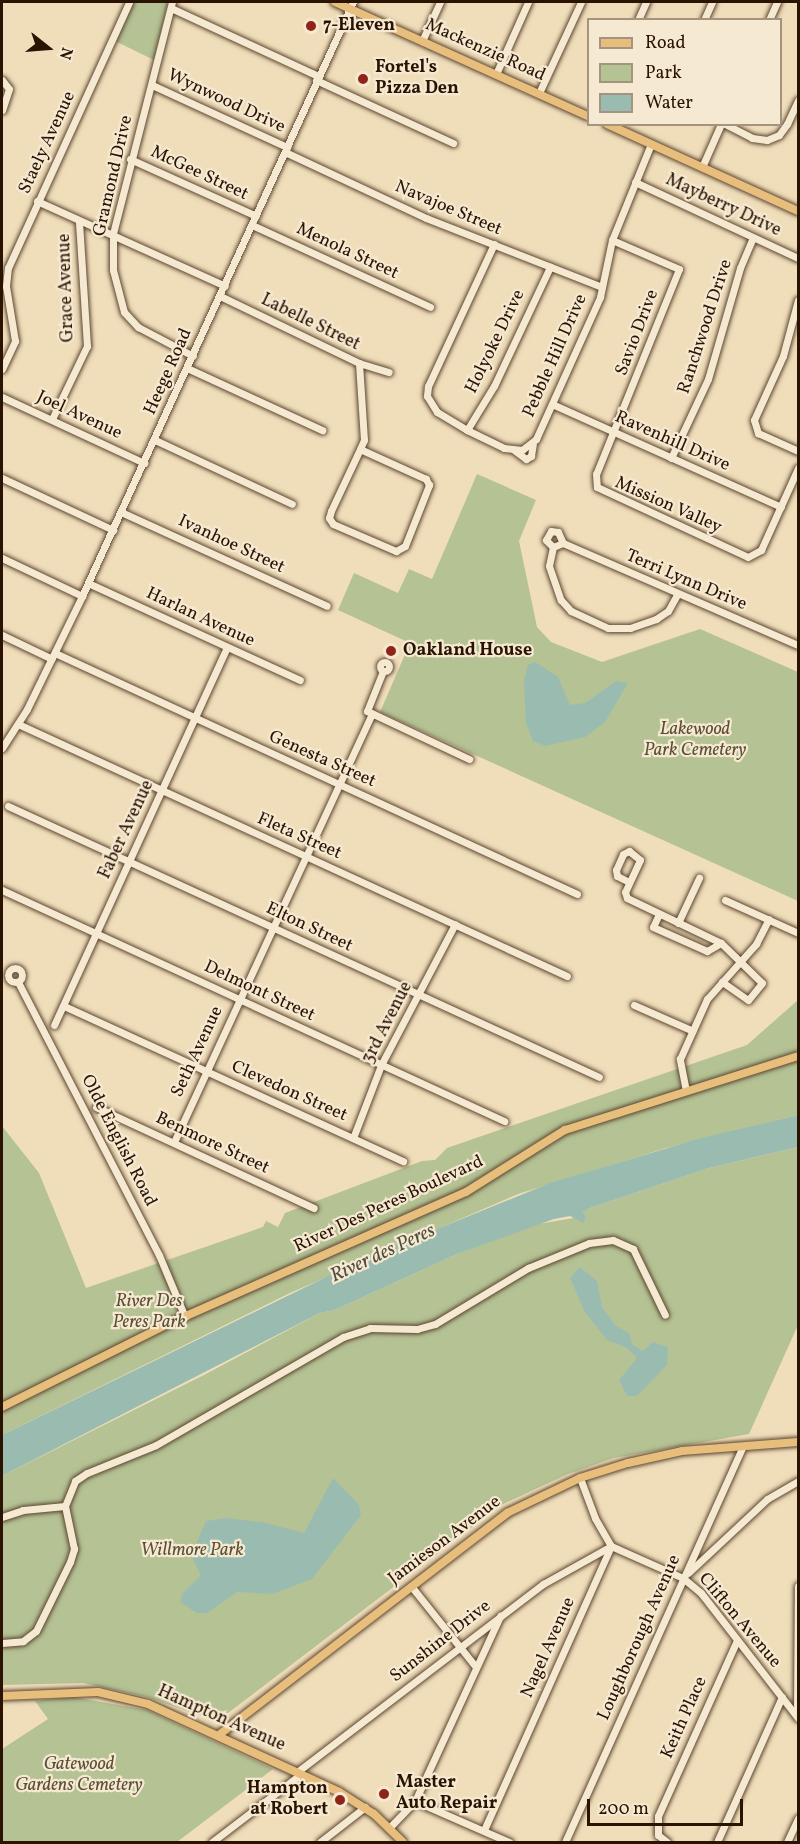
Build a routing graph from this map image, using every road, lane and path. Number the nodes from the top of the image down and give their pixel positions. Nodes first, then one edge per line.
1 (129, 2) edge
2 (335, 2) edge
3 (440, 2) edge
4 (528, 2) edge
5 (581, 2) edge
6 (646, 2) edge
7 (712, 2) edge
8 (777, 2) edge
9 (172, 5) edge
10 (351, 5) edge
11 (639, 18) edge
12 (705, 18) edge
13 (770, 18) edge
14 (422, 41) junction
15 (496, 74) junction
16 (317, 78) junction
17 (2, 80) edge
18 (152, 85) junction
19 (539, 93) junction
20 (798, 100) edge
21 (2, 110) edge
22 (587, 116) edge
23 (612, 126) edge
24 (722, 126) edge
25 (727, 126) edge
26 (453, 143) dead end
27 (651, 144) junction
28 (286, 149) junction
29 (130, 159) junction
30 (702, 167) junction
31 (634, 182) junction
32 (37, 201) junction
33 (798, 211) edge
34 (256, 216) junction
35 (79, 221) junction
36 (252, 225) junction
37 (113, 234) junction
38 (753, 238) junction
39 (612, 240) junction
40 (494, 244) junction
41 (798, 258) edge
42 (550, 267) junction
43 (225, 286) junction
44 (602, 287) junction
45 (220, 296) junction
46 (798, 300) edge
47 (430, 307) dead end
48 (193, 356) junction
49 (359, 363) junction
50 (187, 368) junction
51 (2, 369) edge
52 (389, 372) dead end
53 (2, 397) edge
54 (552, 404) junction
55 (52, 419) junction
56 (322, 430) dead end
57 (467, 430) junction
58 (614, 433) junction
59 (155, 440) junction
60 (360, 449) junction
61 (798, 451) edge
62 (671, 458) junction
63 (144, 463) junction
64 (798, 468) edge
65 (596, 474) joint
66 (2, 478) edge
67 (292, 504) dead end
68 (781, 507) junction
69 (121, 512) junction
70 (113, 530) junction
71 (563, 543) junction
72 (553, 547) junction
73 (2, 558) edge
74 (88, 583) junction
75 (677, 595) junction
76 (82, 596) junction
77 (327, 606) dead end
78 (2, 635) edge
79 (798, 645) edge
80 (227, 648) junction
81 (53, 656) junction
82 (383, 671) dead end
83 (300, 680) dead end
84 (372, 714) junction
85 (194, 719) junction
86 (18, 724) junction
87 (2, 748) edge
88 (469, 759) dead end
89 (339, 785) junction
90 (161, 791) junction
91 (8, 806) dead end
92 (306, 856) junction
93 (128, 861) junction
94 (699, 878) dead end
95 (630, 882) dead end
96 (2, 890) edge
97 (577, 894) dead end
98 (726, 900) dead end
99 (659, 914) junction
100 (769, 919) junction
101 (678, 923) junction
102 (455, 924) junction
103 (272, 927) junction
104 (798, 933) edge
105 (97, 934) junction
106 (721, 943) junction
107 (742, 961) junction
108 (567, 976) dead end
109 (18, 982) dead end
110 (722, 982) junction
111 (418, 996) junction
112 (239, 999) junction
113 (634, 1005) dead end
114 (64, 1006) junction
115 (54, 1025) dead end
116 (693, 1031) junction
117 (798, 1056) edge
118 (381, 1065) junction
119 (206, 1072) junction
120 (598, 1077) dead end
121 (686, 1091) junction
122 (96, 1107) dead end
123 (504, 1121) dead end
124 (353, 1138) junction
125 (174, 1142) junction
126 (403, 1161) dead end
127 (314, 1208) dead end
128 (665, 1315) dead end
129 (185, 1317) junction
130 (2, 1407) edge
131 (798, 1442) edge
132 (743, 1446) junction
133 (580, 1478) junction
134 (798, 1481) edge
135 (65, 1506) junction
136 (2, 1517) edge
137 (611, 1546) junction
138 (683, 1578) junction
139 (411, 1586) junction
140 (798, 1586) edge
141 (500, 1615) junction
142 (737, 1640) junction
143 (2, 1643) edge
144 (458, 1648) junction
145 (476, 1667) junction
146 (798, 1694) edge
147 (781, 1695) junction
148 (2, 1696) edge
149 (798, 1717) edge
150 (219, 1735) junction
151 (299, 1773) junction
152 (415, 1801) junction
153 (365, 1807) junction
154 (798, 1818) edge
155 (390, 1828) junction
156 (484, 1830) junction
157 (212, 1842) edge
158 (320, 1842) edge
159 (404, 1842) edge
160 (508, 1842) edge
161 (566, 1842) edge
162 (665, 1842) edge
163 (717, 1842) edge
164 (787, 1842) edge

1 - 32 street, Staely Avenue
2 - 10 main road, Mackenzie Road
3 - 14 street
4 - 15 street
5 - 19 street
6 - 11 street
7 - 12 street
8 - 13 street
9 - 16 street
9 - 18 street, Gramond Drive
10 - 14 main road, Mackenzie Road
10 - 16 street, Heege Road
14 - 15 main road, Mackenzie Road
15 - 19 main road, Mackenzie Road
16 - 26 street
16 - 28 street, Heege Road
17 - 21 street
18 - 28 street, Wynwood Drive
18 - 29 street, Gramond Drive
19 - 22 main road, Mackenzie Road
20 - 25 street
23 - 27 main road
24 - 30 street
27 - 30 main road
27 - 31 street, Pebble Hill Drive
28 - 34 street, Heege Road
28 - 40 street, Navajoe Street
29 - 34 street, McGee Street
29 - 37 street, Gramond Drive
30 - 33 main road
31 - 38 street, Mayberry Drive
31 - 39 street, Pebble Hill Drive
32 - 35 street
32 - 51 street, Staely Avenue
34 - 36 street, Heege Road
35 - 37 street
35 - 55 street, Grace Avenue
36 - 43 street, Heege Road
36 - 47 street, Menola Street
37 - 43 street
37 - 48 street, Gramond Drive
38 - 41 street, Mayberry Drive
38 - 62 street, Ranchwood Drive
39 - 44 street, Pebble Hill Drive
39 - 58 street, Savio Drive
40 - 42 street, Navajoe Street
40 - 57 street, Pebble Hill Drive
42 - 44 street, Navajoe Street
42 - 57 street, Holyoke Drive
43 - 45 street, Heege Road
44 - 54 street, Pebble Hill Drive
45 - 48 street, Heege Road
45 - 49 street, Labelle Street
46 - 61 street
48 - 50 street, Heege Road
49 - 52 street, Labelle Street
49 - 60 street
50 - 56 street
50 - 59 street, Heege Road
53 - 55 street, Joel Avenue
54 - 57 street, Pebble Hill Drive
54 - 58 street, Ravenhill Drive
55 - 63 street, Joel Avenue
58 - 62 street, Ravenhill Drive
58 - 65 street, Savio Drive
59 - 63 street, Heege Road
59 - 67 street
60 - 60 street
62 - 68 street, Ravenhill Drive
63 - 69 street, Heege Road
64 - 68 street
65 - 68 street, Mission Valley
66 - 70 street
69 - 70 street, Heege Road
69 - 77 street, Ivanhoe Street
70 - 74 street, Heege Road
71 - 72 street
71 - 72 street, Terri Lynn Drive
71 - 75 street, Terri Lynn Drive
72 - 75 street
73 - 76 street
74 - 76 street, Heege Road
74 - 80 street, Harlan Avenue
75 - 79 street, Terri Lynn Drive
76 - 81 street, Heege Road
78 - 81 street, Genesta Street
80 - 83 street, Harlan Avenue
80 - 85 street, Faber Avenue
81 - 85 street, Genesta Street
81 - 86 street, Heege Road
82 - 84 street, Seth Avenue
84 - 88 street
84 - 89 street, Seth Avenue
85 - 89 street, Genesta Street
85 - 90 street, Faber Avenue
86 - 87 street, Heege Road
86 - 90 street, Fleta Street
89 - 92 street, Seth Avenue
89 - 97 street, Genesta Street
90 - 92 street, Fleta Street
90 - 93 street, Faber Avenue
91 - 93 street, Elton Street
92 - 102 street, Fleta Street
92 - 103 street, Seth Avenue
93 - 103 street, Elton Street
93 - 105 street, Faber Avenue
94 - 101 street
95 - 99 street
96 - 105 street, Delmont Street
98 - 100 street
99 - 101 street
99 - 106 street
100 - 104 street
100 - 107 street
101 - 106 street
102 - 108 street, Fleta Street
102 - 111 street, 3rd Avenue
103 - 111 street, Elton Street
103 - 112 street, Seth Avenue
105 - 112 street, Delmont Street
105 - 114 street, Faber Avenue
106 - 107 street
107 - 110 street
107 - 110 street
109 - 129 street, Olde English Road
110 - 116 street
111 - 118 street, 3rd Avenue
111 - 120 street, Elton Street
112 - 118 street, Delmont Street
112 - 119 street, Seth Avenue
113 - 116 street
114 - 115 street, Faber Avenue
114 - 119 street, Clevedon Street
116 - 121 street
117 - 121 main road, River Des Peres Boulevard
118 - 123 street, Delmont Street
118 - 124 street, 3rd Avenue
119 - 124 street, Clevedon Street
119 - 125 street, Seth Avenue
121 - 129 main road, River Des Peres Boulevard
122 - 125 street, Benmore Street
124 - 126 street, Clevedon Street
125 - 127 street, Benmore Street
128 - 135 street
129 - 130 main road, River Des Peres Boulevard
131 - 132 main road, Jamieson Avenue
132 - 133 main road, Jamieson Avenue
132 - 138 street, Loughborough Avenue
133 - 137 street
133 - 139 main road, Jamieson Avenue
134 - 138 street
135 - 136 street
135 - 143 street
137 - 138 street, Clifton Avenue
137 - 141 street, Sunshine Drive
137 - 156 street, Nagel Avenue
138 - 142 street, Clifton Avenue
138 - 161 street, Loughborough Avenue
139 - 144 street
139 - 150 main road, Jamieson Avenue
140 - 146 street
141 - 144 street, Sunshine Drive
141 - 145 street
142 - 147 street, Clifton Avenue
142 - 162 street, Keith Place
144 - 145 street
144 - 151 street, Sunshine Drive
145 - 152 street
146 - 147 street
146 - 149 street
147 - 149 street, Clifton Avenue
147 - 163 street
148 - 150 main road, Hampton Avenue
150 - 151 main road, Hampton Avenue
151 - 153 main road, Hampton Avenue
151 - 157 street, Sunshine Drive
152 - 155 street
152 - 156 street
153 - 155 main road, Hampton Avenue
153 - 158 street
154 - 164 street
155 - 159 main road, Hampton Avenue
156 - 160 street

